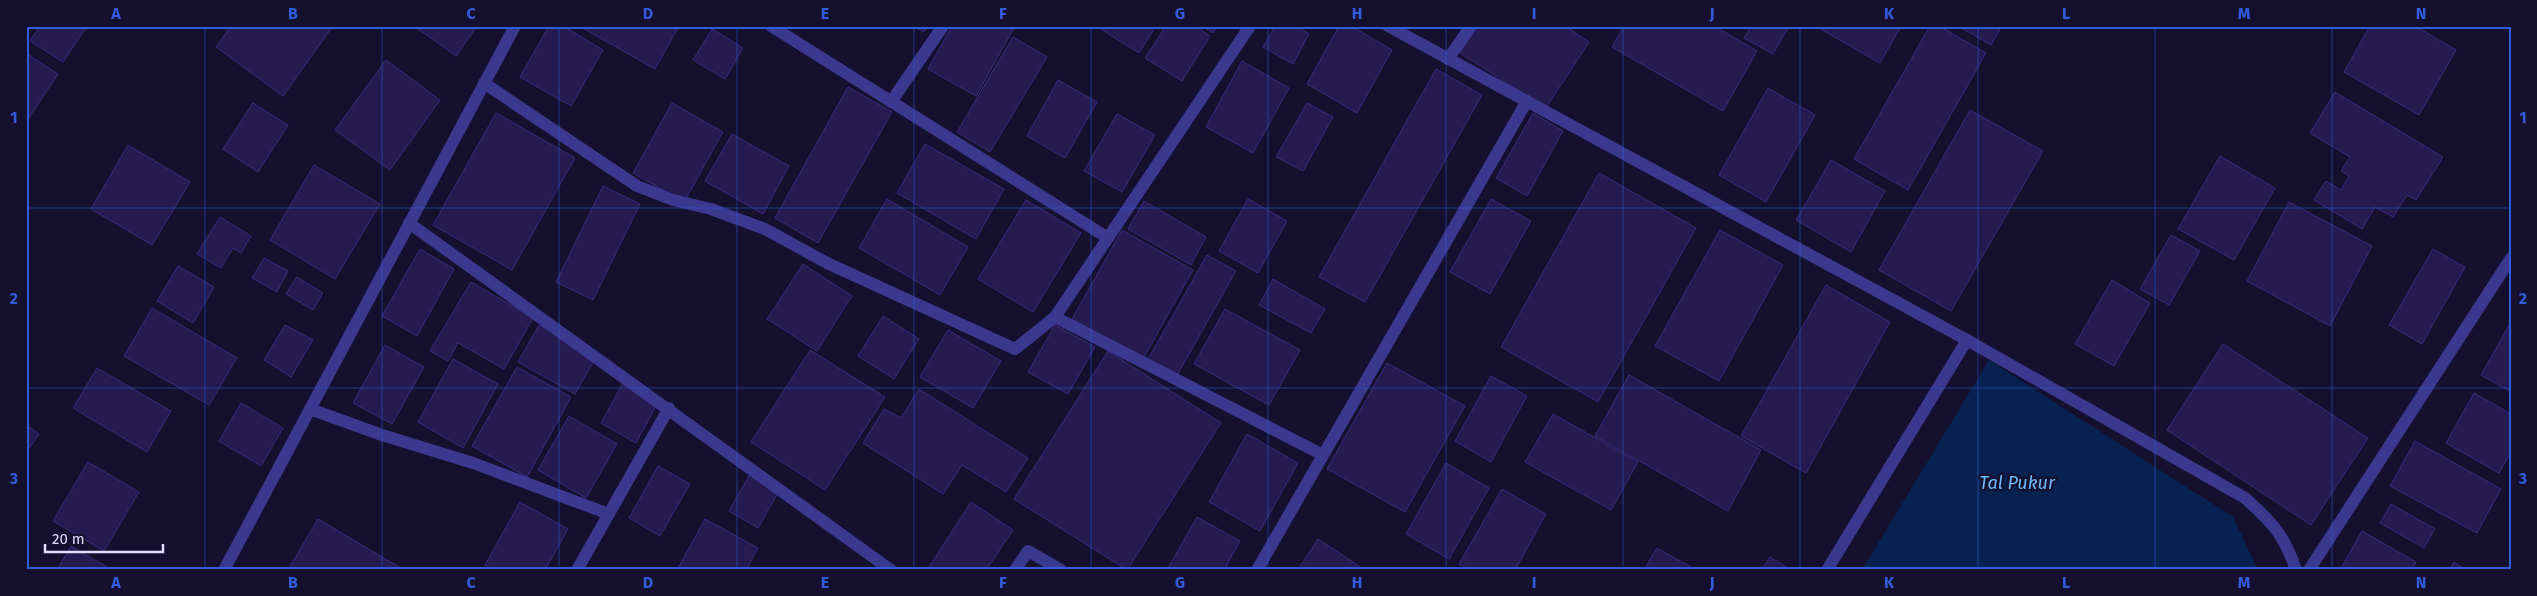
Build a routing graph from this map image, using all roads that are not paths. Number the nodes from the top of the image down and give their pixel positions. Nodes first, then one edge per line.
1 (515, 26) edge
2 (771, 26) edge
3 (943, 26) edge
4 (1250, 26) edge
5 (1388, 26) edge
6 (1471, 26) edge
7 (1448, 59) junction
8 (484, 84) junction
9 (1527, 101) junction
10 (891, 102) junction
11 (409, 223) junction
12 (1108, 238) junction
13 (2511, 258) edge
14 (1056, 317) junction
15 (1968, 340) junction
16 (669, 408) junction
17 (310, 409) junction
18 (1323, 455) junction
19 (609, 514) junction
20 (224, 570) edge
21 (577, 570) edge
22 (891, 570) edge
23 (1016, 570) edge
24 (1061, 570) edge
25 (1257, 570) edge
26 (1827, 570) edge
27 (2296, 570) edge
28 (2309, 570) edge

1 - 8 street
2 - 10 street
3 - 10 street
4 - 12 street
5 - 7 street
6 - 7 street
7 - 9 street
8 - 11 street
8 - 14 street
9 - 15 street
9 - 18 street
10 - 12 street
11 - 16 street
11 - 17 street
12 - 14 street
13 - 28 street
14 - 18 street
15 - 26 street
15 - 27 street
16 - 19 street
16 - 22 street
17 - 19 street
17 - 20 street
18 - 25 street
19 - 21 street
23 - 24 street

